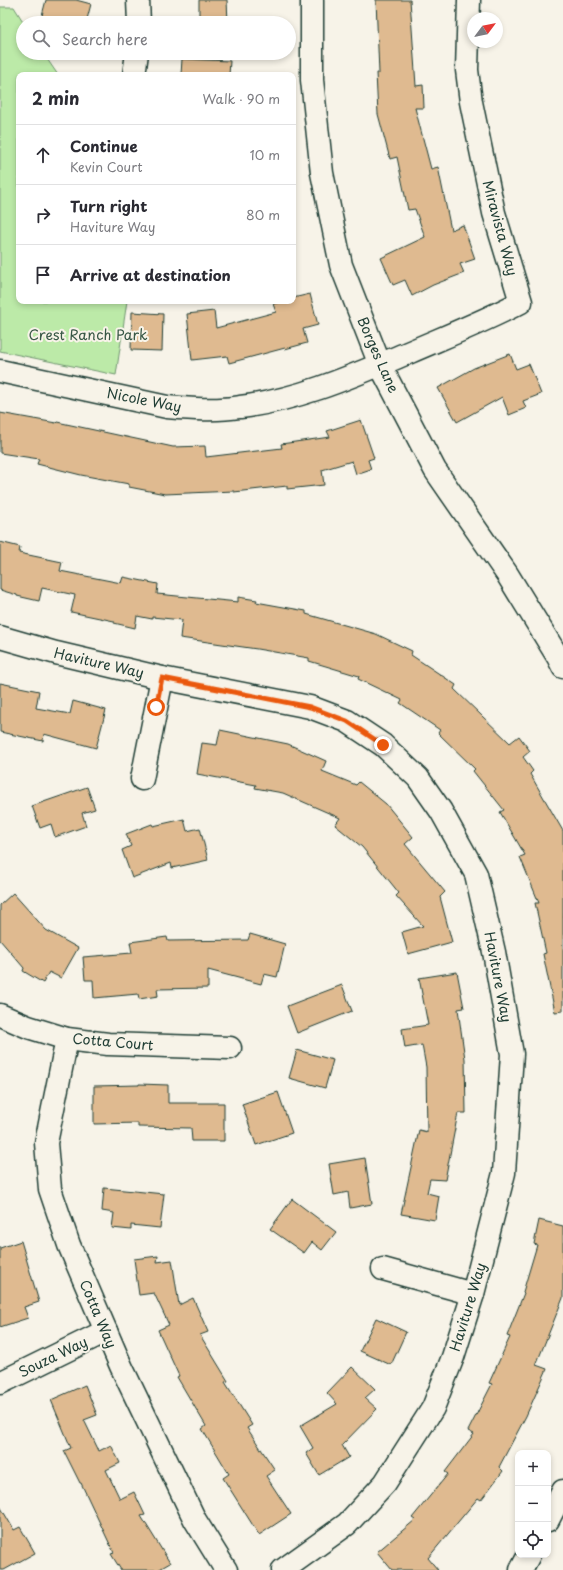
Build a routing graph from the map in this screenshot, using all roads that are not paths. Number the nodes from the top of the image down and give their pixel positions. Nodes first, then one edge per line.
1 (138, 0) edge
2 (312, 0) edge
3 (469, 0) edge
4 (139, 16) edge
5 (136, 60) edge
6 (134, 72) edge
7 (380, 365) junction
8 (0, 371) edge
9 (0, 637) edge
10 (563, 667) edge
11 (162, 678) junction
12 (142, 779) dead end
13 (0, 1015) edge
14 (67, 1038) junction
15 (230, 1048) dead end
16 (383, 1268) dead end
17 (473, 1294) junction
18 (106, 1331) junction
19 (0, 1383) edge
20 (563, 1491) edge
21 (551, 1514) edge
22 (527, 1558) edge
23 (226, 1570) edge
24 (283, 1570) edge
25 (521, 1570) edge

1 - 4 street
2 - 7 street, Borges Lane
3 - 7 street, Miravista Way
5 - 6 street
7 - 8 street, Nicole Way
7 - 10 street, Borges Lane
9 - 11 street, Haviture Way
11 - 12 street
11 - 17 street, Haviture Way
13 - 14 street, Cotta Court
14 - 15 street, Cotta Court
14 - 18 street, Cotta Way
16 - 17 street
17 - 24 street, Haviture Way
18 - 19 street, Souza Way
18 - 23 street, Cotta Way
20 - 21 street
22 - 25 street

